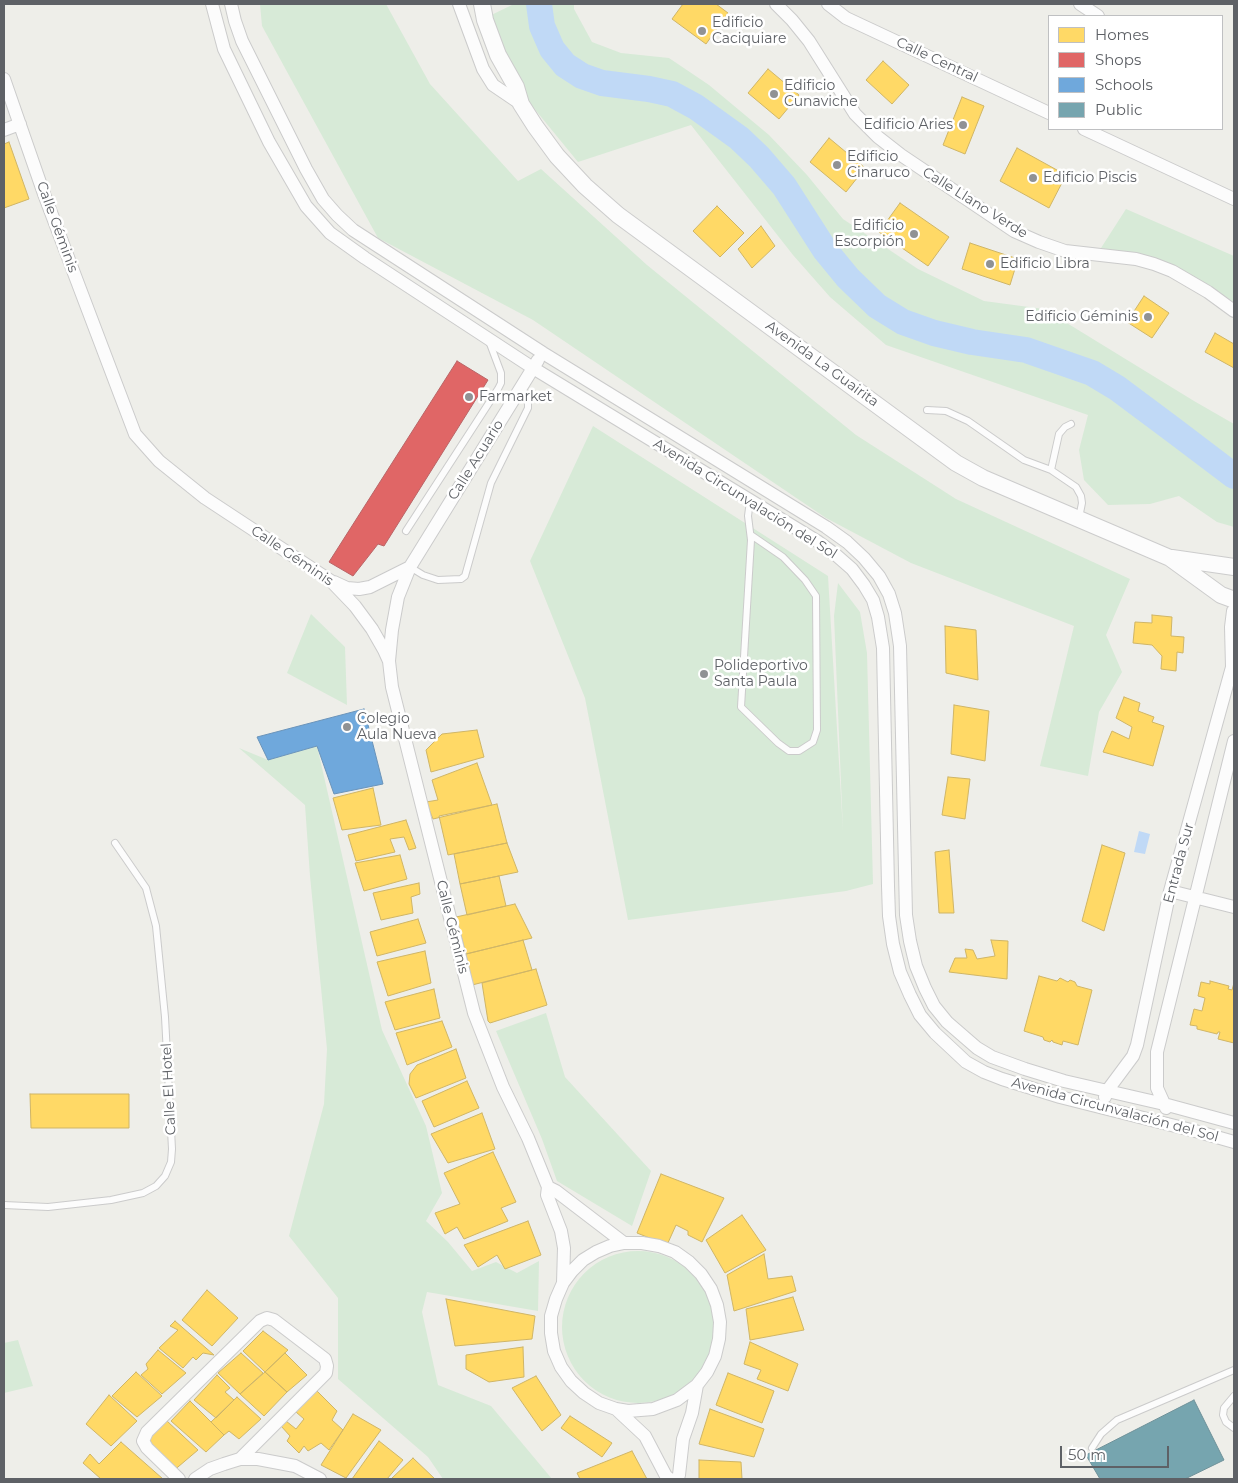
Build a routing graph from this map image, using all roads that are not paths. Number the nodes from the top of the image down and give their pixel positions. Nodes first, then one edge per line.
1 (212, 4) edge
2 (231, 4) edge
3 (459, 4) edge
4 (482, 4) edge
5 (776, 4) edge
6 (828, 4) edge
7 (1080, 4) edge
8 (1096, 15) edge
9 (4, 79) edge
10 (521, 104) junction
11 (9, 112) edge
12 (1048, 113) edge
13 (20, 124) junction
14 (4, 130) edge
15 (1089, 130) edge
16 (1107, 134) edge
17 (1234, 199) edge
18 (1234, 311) edge
19 (488, 338) junction
20 (543, 353) junction
21 (533, 368) junction
22 (522, 386) junction
23 (927, 410) dead end
24 (1071, 424) dead end
25 (1051, 470) junction
26 (750, 501) junction
27 (1079, 518) junction
28 (826, 527) junction
29 (406, 531) dead end
30 (751, 535) junction
31 (817, 541) junction
32 (1170, 558) junction
33 (410, 567) junction
34 (1234, 567) edge
35 (331, 581) junction
36 (1233, 603) edge
37 (389, 661) junction
38 (1234, 741) edge
39 (116, 843) dead end
40 (1170, 890) junction
41 (1196, 897) junction
42 (1234, 907) edge
43 (1107, 1091) junction
44 (1164, 1104) junction
45 (1103, 1108) junction
46 (1164, 1123) junction
47 (1234, 1123) edge
48 (1234, 1142) edge
49 (548, 1188) junction
50 (4, 1205) edge
51 (624, 1243) junction
52 (563, 1283) junction
53 (1234, 1370) edge
54 (697, 1385) junction
55 (1234, 1396) edge
56 (616, 1409) junction
57 (1234, 1428) edge
58 (1092, 1448) dead end
59 (240, 1459) junction
60 (179, 1479) edge
61 (195, 1479) edge
62 (320, 1479) edge
63 (670, 1479) edge
64 (677, 1479) edge

1 - 19 street, Avenida Circunvalación del Sol
2 - 20 street, Avenida Circunvalación del Sol
3 - 10 street, Avenida La Guairita
4 - 10 street, Avenida La Guairita
5 - 18 street, Calle Llano Verde
6 - 12 street, Calle Central
7 - 8 street
9 - 11 street, Calle Géminis
10 - 27 street, Avenida La Guairita
11 - 13 street, Calle Géminis
13 - 14 street
13 - 35 street, Calle Géminis
15 - 16 street
16 - 17 street
19 - 21 street, Avenida Circunvalación del Sol
19 - 29 lane
20 - 21 street, Calle Acuario
20 - 28 street, Avenida Circunvalación del Sol
21 - 22 street, Calle Acuario
21 - 26 street, Avenida Circunvalación del Sol
22 - 33 street, Calle Acuario
22 - 33 lane
23 - 25 lane
24 - 25 lane
25 - 27 lane
26 - 30 lane
26 - 31 street, Avenida Circunvalación del Sol
27 - 32 street, Avenida La Guairita
28 - 31 street
28 - 43 street, Avenida Circunvalación del Sol
30 - 30 lane
31 - 45 street, Avenida Circunvalación del Sol
32 - 34 street, Avenida La Guairita
32 - 36 street, Avenida La Guairita
33 - 35 street
33 - 37 street, Calle Acuario
35 - 37 street, Calle Géminis
36 - 40 street, Entrada Sur
37 - 49 street, Calle Géminis
38 - 41 street, Entrada Sur
39 - 50 lane, Calle El Hotel
40 - 41 street
40 - 43 street, Entrada Sur
41 - 42 street
41 - 44 street, Entrada Sur
43 - 44 street, Avenida Circunvalación del Sol
43 - 45 street, Entrada Sur
44 - 46 street, Entrada Sur
44 - 47 street, Avenida Circunvalación del Sol
45 - 46 street, Avenida Circunvalación del Sol
46 - 48 street, Avenida Circunvalación del Sol
49 - 51 street
49 - 52 street, Calle Géminis
51 - 52 street, Calle Géminis
51 - 54 street, Calle Géminis
52 - 56 street, Calle Géminis
53 - 58 lane
54 - 56 street, Calle Géminis
54 - 64 street, Calle Géminis
55 - 57 lane
56 - 63 street, Calle Géminis
59 - 60 street
59 - 61 street
59 - 62 street

